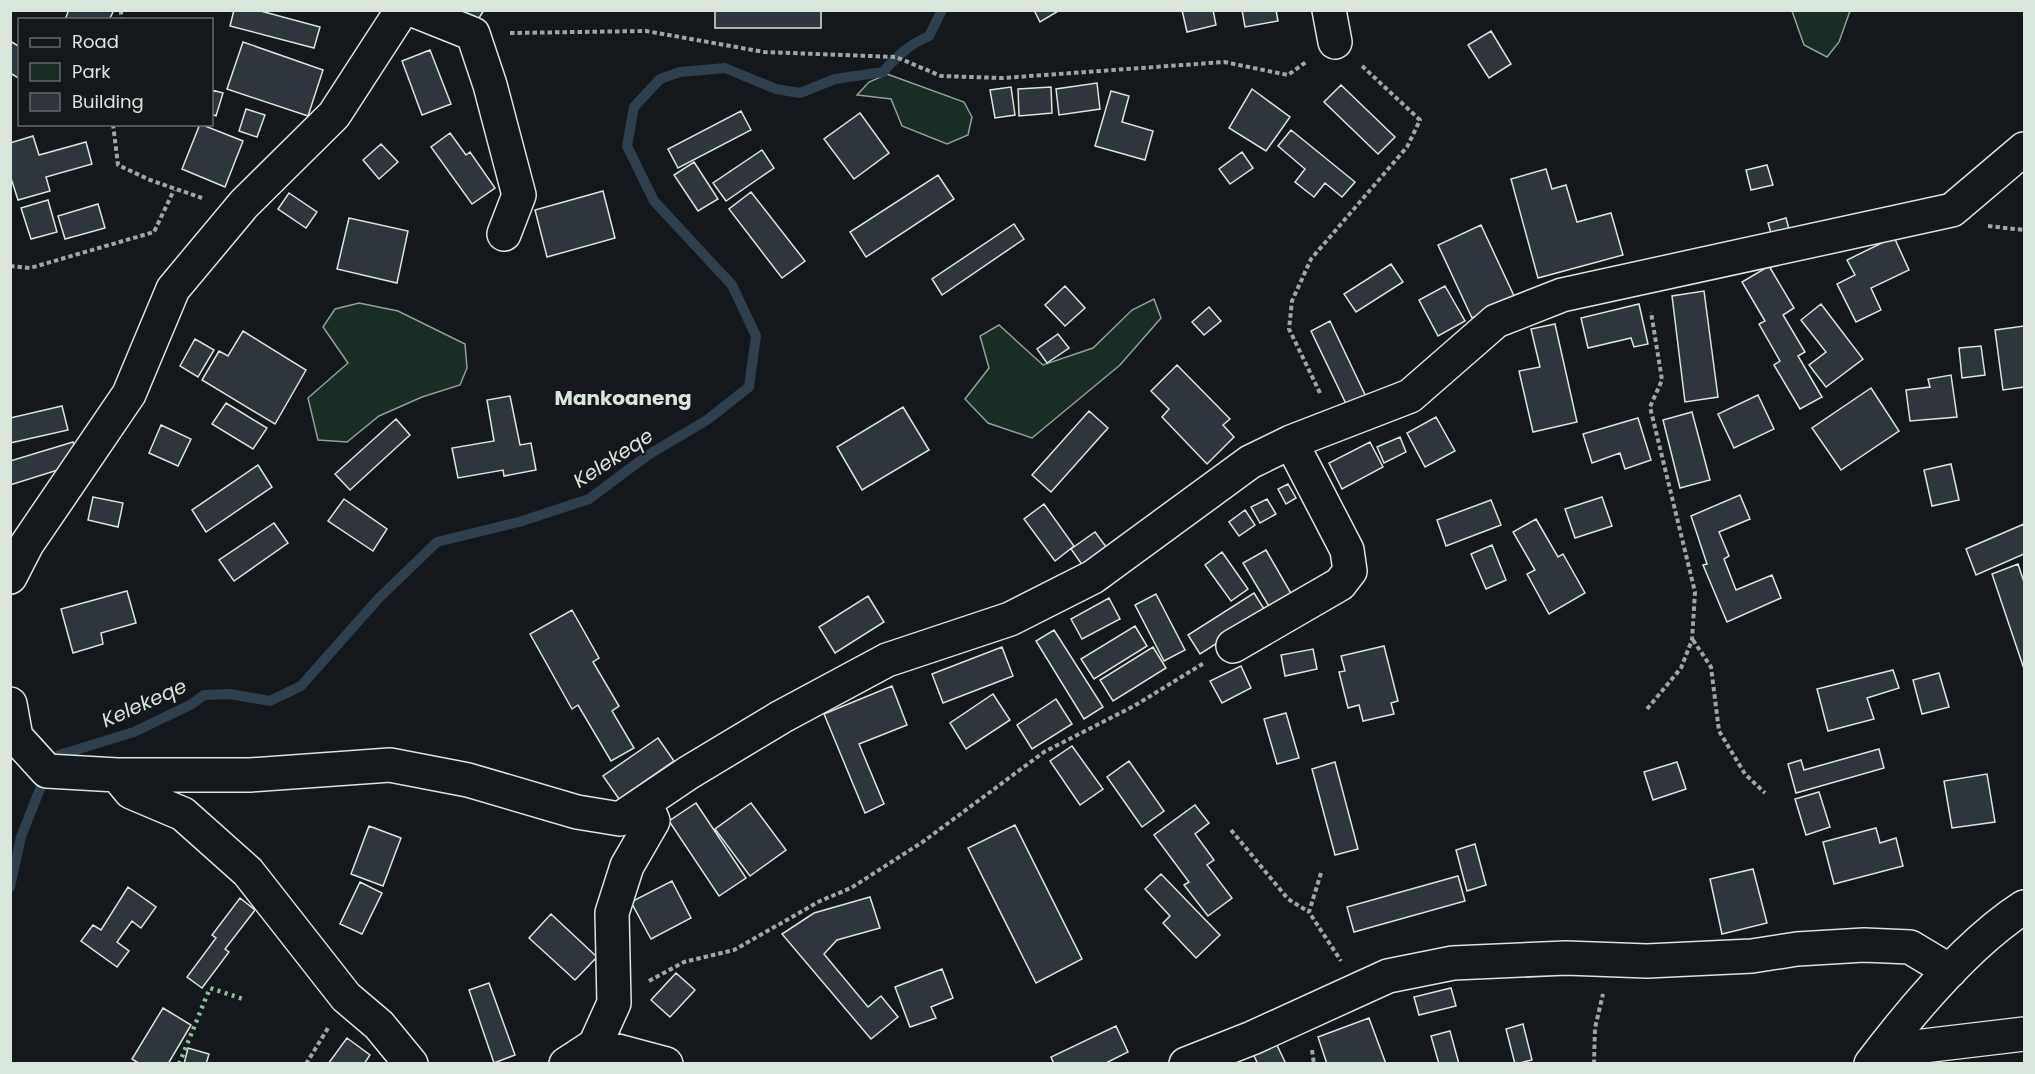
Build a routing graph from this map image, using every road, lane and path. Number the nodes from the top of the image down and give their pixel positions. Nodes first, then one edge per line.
1 (402, 10) edge
2 (413, 10) edge
3 (1332, 26) edge
4 (473, 34) junction
5 (113, 126) edge
6 (2025, 149) edge
7 (174, 190) junction
8 (244, 204) junction
9 (504, 234) dead end
10 (10, 266) edge
11 (1645, 276) junction
12 (1335, 425) junction
13 (1291, 442) junction
14 (19, 541) edge
15 (10, 577) edge
16 (1692, 639) junction
17 (1233, 646) joint
18 (10, 704) edge
19 (1647, 709) dead end
20 (117, 775) junction
21 (1765, 793) dead end
22 (632, 810) junction
23 (1231, 830) dead end
24 (1322, 873) dead end
25 (2025, 907) edge
26 (1309, 912) junction
27 (1611, 961) junction
28 (1950, 971) junction
29 (1360, 988) junction
30 (614, 1003) junction
31 (2025, 1034) edge
32 (595, 1046) junction
33 (1876, 1057) edge
34 (411, 1064) edge
35 (566, 1064) edge
36 (666, 1064) edge
37 (1186, 1064) edge
38 (1594, 1064) edge

1 - 8 street
2 - 4 street
3 - 4 path
3 - 12 path
4 - 9 street
5 - 7 path
6 - 11 street
7 - 8 path
7 - 10 path
8 - 14 street
11 - 12 street
11 - 16 path
12 - 13 street
13 - 17 street
13 - 22 street
14 - 15 street
16 - 19 path
16 - 21 path
17 - 30 path
18 - 20 street
20 - 22 street
20 - 34 street
22 - 30 street
23 - 26 path
24 - 26 path
25 - 28 street
26 - 29 path
27 - 28 street
27 - 29 street
27 - 38 path
28 - 33 street
29 - 37 street
30 - 32 street
31 - 33 street
32 - 35 street
32 - 36 street

